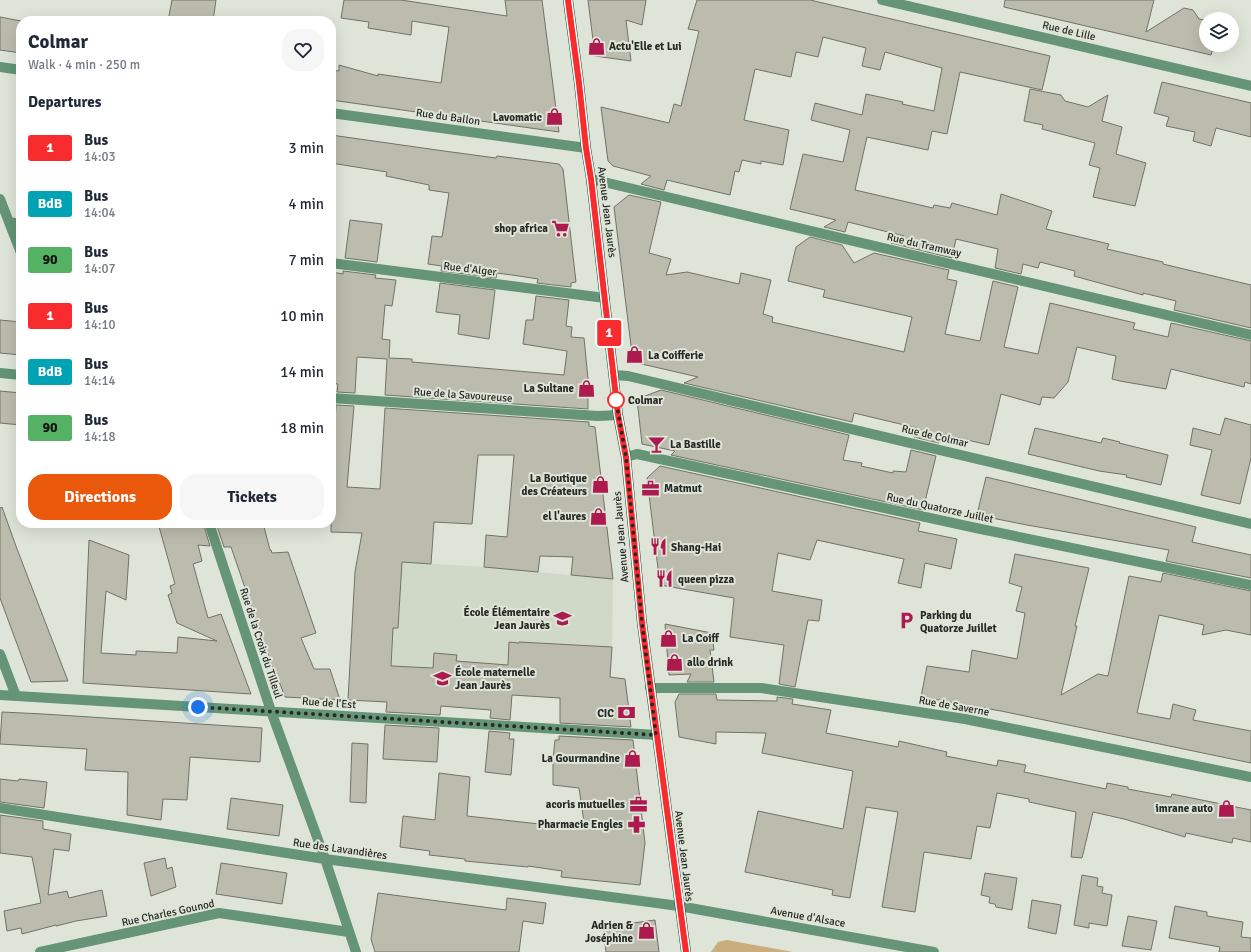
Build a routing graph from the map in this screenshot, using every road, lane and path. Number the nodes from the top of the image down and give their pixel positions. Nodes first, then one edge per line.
1 (568, 0) edge
2 (882, 0) edge
3 (0, 67) edge
4 (16, 69) edge
5 (1251, 86) edge
6 (336, 113) edge
7 (586, 148) junction
8 (591, 179) junction
9 (0, 199) edge
10 (9, 222) junction
11 (16, 223) edge
12 (16, 240) edge
13 (336, 264) edge
14 (605, 298) junction
15 (1251, 335) edge
16 (0, 373) edge
17 (16, 375) edge
18 (614, 375) junction
19 (336, 398) edge
20 (618, 415) junction
21 (626, 457) junction
22 (1251, 524) edge
23 (211, 528) edge
24 (1251, 584) edge
25 (0, 654) edge
26 (650, 688) junction
27 (0, 695) edge
28 (16, 696) junction
29 (271, 711) junction
30 (656, 735) junction
31 (1251, 777) edge
32 (0, 808) edge
33 (325, 859) junction
34 (679, 906) junction
35 (349, 932) junction
36 (40, 952) edge
37 (356, 952) edge
38 (686, 952) edge
39 (934, 952) edge

1 - 7 main road, Avenue Jean Jaurès
2 - 5 street, Rue de Lille
3 - 4 street
6 - 7 street, Rue du Ballon
7 - 8 main road, Avenue Jean Jaurès
8 - 14 main road, Avenue Jean Jaurès
8 - 15 street, Rue du Tramway
9 - 10 street
10 - 11 street
10 - 12 street
13 - 14 street, Rue d'Alger
14 - 18 main road, Avenue Jean Jaurès
16 - 17 street
18 - 20 main road, Avenue Jean Jaurès
18 - 22 street, Rue de Colmar
19 - 20 street, Rue de la Savoureuse
20 - 21 main road, Avenue Jean Jaurès
21 - 24 street, Rue du Quatorze Juillet
21 - 26 main road, Avenue Jean Jaurès
23 - 29 street, Rue de la Croix du Tilleul
25 - 28 street
26 - 30 main road, Avenue Jean Jaurès
26 - 31 street, Rue de Saverne
27 - 28 street, Rue de l'Est
28 - 29 street, Rue de l'Est
29 - 30 street, Rue de l'Est
29 - 33 street, Rue de la Croix du Tilleul
30 - 34 main road, Avenue Jean Jaurès
32 - 33 street, Rue des Lavandières
33 - 34 street, Rue des Lavandières
33 - 35 street, Rue de la Croix du Tilleul
34 - 38 main road, Avenue Jean Jaurès
34 - 39 street, Avenue d'Alsace
35 - 36 street, Rue Charles Gounod
35 - 37 street, Rue de la Croix du Tilleul

